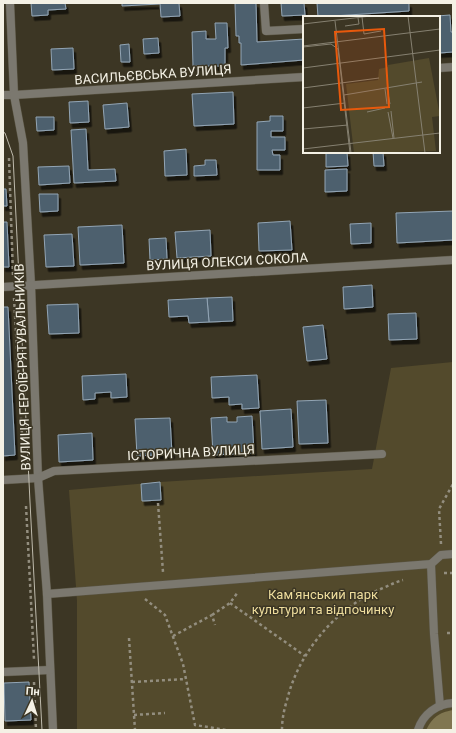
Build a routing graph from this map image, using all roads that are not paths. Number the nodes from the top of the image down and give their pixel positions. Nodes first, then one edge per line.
1 (10, 3) edge
2 (264, 3) edge
3 (303, 29) edge
4 (453, 67) edge
5 (440, 68) edge
6 (303, 77) edge
7 (3, 95) edge
8 (14, 95) junction
9 (453, 260) edge
10 (31, 285) junction
11 (3, 287) edge
12 (382, 454) dead end
13 (38, 478) junction
14 (3, 480) edge
15 (453, 554) edge
16 (430, 564) junction
17 (47, 594) junction
18 (50, 670) junction
19 (3, 672) edge
20 (453, 703) edge
21 (440, 706) junction
22 (53, 730) edge
23 (418, 730) edge

1 - 8 street, ВУЛИЦЯ ГЕРОЇВ-РЯТУВАЛЬНИКІВ
2 - 3 street
4 - 5 street
6 - 8 street, ВАСИЛЬЄВСЬКА ВУЛИЦЯ
7 - 8 street, ВАСИЛЬЄВСЬКА ВУЛИЦЯ
8 - 10 street, ВУЛИЦЯ ГЕРОЇВ-РЯТУВАЛЬНИКІВ
9 - 10 street, ВУЛИЦЯ ОЛЕКСИ СОКОЛА
10 - 11 street, ВУЛИЦЯ ОЛЕКСИ СОКОЛА
10 - 13 street, ВУЛИЦЯ ГЕРОЇВ-РЯТУВАЛЬНИКІВ
12 - 13 street, ІСТОРИЧНА ВУЛИЦЯ
13 - 14 street, ІСТОРИЧНА ВУЛИЦЯ
13 - 17 street, ВУЛИЦЯ ГЕРОЇВ-РЯТУВАЛЬНИКІВ
15 - 16 street
16 - 17 street
16 - 21 street
17 - 18 street, ВУЛИЦЯ ГЕРОЇВ-РЯТУВАЛЬНИКІВ
18 - 19 street
18 - 22 street, ВУЛИЦЯ ГЕРОЇВ-РЯТУВАЛЬНИКІВ
20 - 21 street
21 - 23 street

